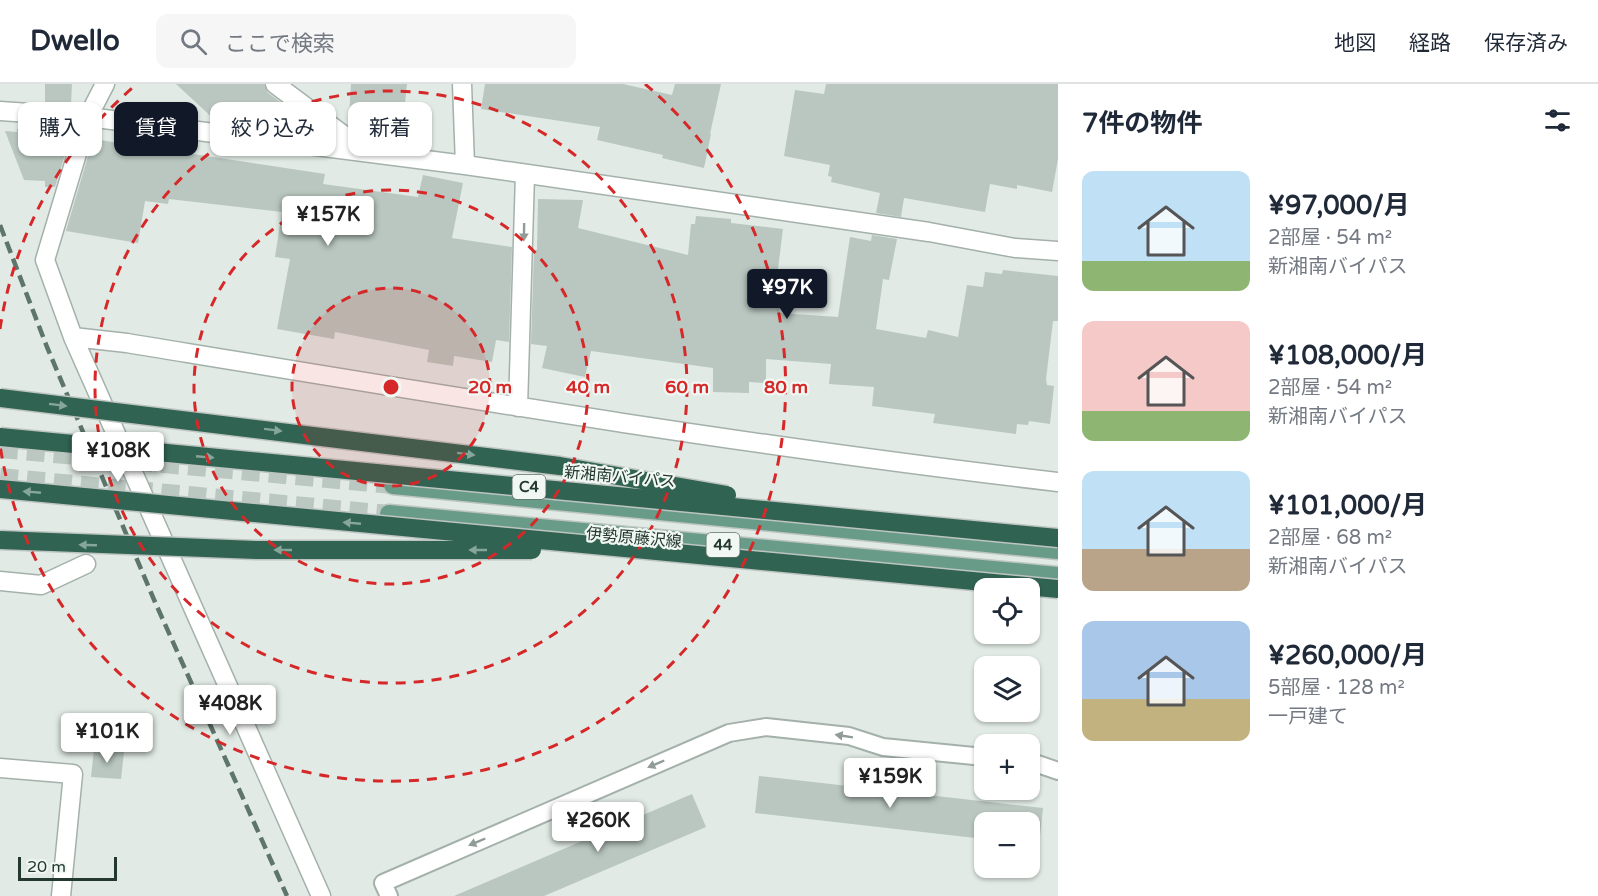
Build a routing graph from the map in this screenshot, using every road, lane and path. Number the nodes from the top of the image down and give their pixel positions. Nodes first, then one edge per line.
1 (105, 84) edge
2 (275, 84) edge
3 (462, 84) edge
4 (96, 102) edge
5 (0, 111) edge
6 (18, 112) edge
7 (102, 119) edge
8 (348, 139) edge
9 (348, 151) edge
10 (76, 156) edge
11 (392, 156) edge
12 (465, 165) junction
13 (525, 174) junction
14 (1058, 251) edge
15 (73, 337) junction
16 (0, 398) edge
17 (518, 407) junction
18 (0, 437) edge
19 (1058, 482) edge
20 (393, 485) tunnel mouth
21 (0, 489) edge
22 (389, 513) tunnel mouth
23 (859, 518) junction
24 (1058, 538) edge
25 (0, 540) edge
26 (642, 550) junction
27 (1058, 550) edge
28 (87, 564) dead end
29 (1058, 576) edge
30 (0, 581) edge
31 (1058, 589) edge
32 (974, 756) edge
33 (1040, 765) edge
34 (0, 768) edge
35 (1058, 771) edge
36 (61, 896) edge
37 (321, 896) edge
38 (389, 896) edge

1 - 4 street
2 - 8 street
3 - 12 street
5 - 6 street
7 - 9 street
10 - 15 street
11 - 12 street
12 - 13 street
13 - 14 street
13 -> 17 street
15 - 17 street
15 - 37 street
16 -> 23 highway, bridge
17 - 19 street
18 -> 23 highway, 新湘南バイパス / C4, bridge
20 - 27 main road, 伊勢原藤沢線 / 44
26 -> 21 highway, bridge
22 - 29 main road, 伊勢原藤沢線 / 44
23 - 24 highway, 新湘南バイパス / C4, bridge
26 -> 25 highway, bridge
26 - 31 highway, bridge
28 - 30 street
32 -> 38 lane
33 - 35 lane
34 - 36 street

